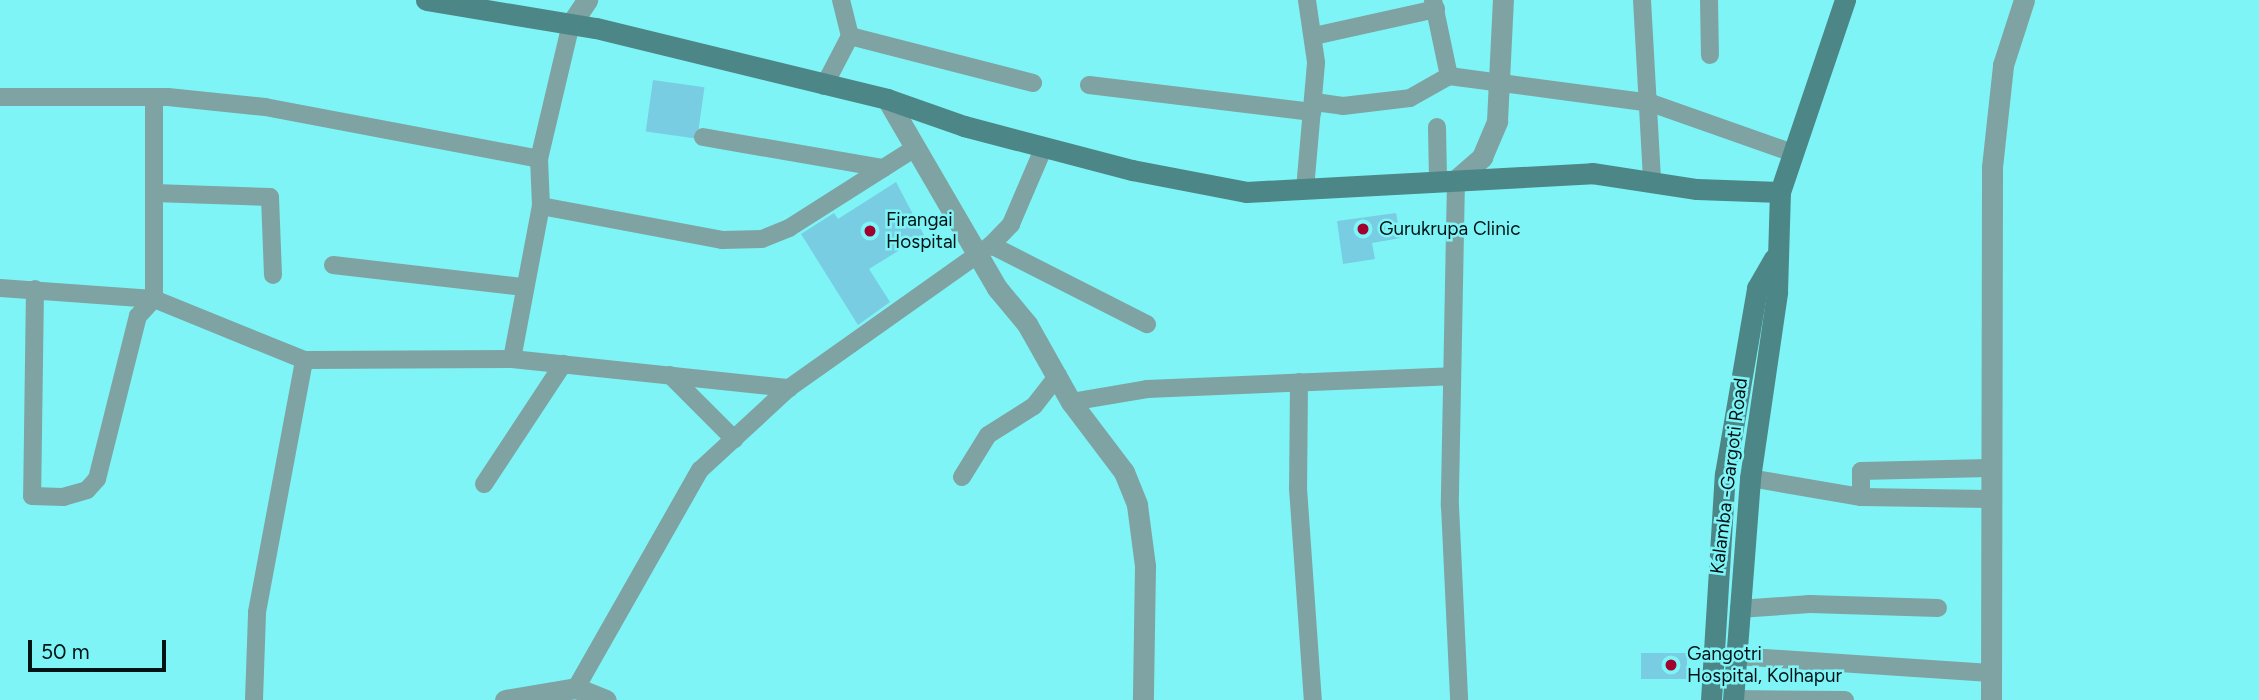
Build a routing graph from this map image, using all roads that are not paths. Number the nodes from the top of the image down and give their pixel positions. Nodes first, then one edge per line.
1 (426, 0) edge
2 (587, 0) edge
3 (841, 0) edge
4 (1307, 0) edge
5 (1503, 0) edge
6 (1642, 0) edge
7 (1709, 0) edge
8 (1845, 0) edge
9 (2024, 0) edge
10 (1434, 4) edge
11 (570, 24) junction
12 (850, 36) junction
13 (1314, 36) junction
14 (1710, 55) dead end
15 (1449, 76) junction
16 (1033, 83) dead end
17 (1089, 85) dead end
18 (1503, 85) junction
19 (824, 86) junction
20 (0, 97) edge
21 (154, 97) junction
22 (887, 99) junction
23 (1651, 103) junction
24 (1314, 107) junction
25 (1437, 127) dead end
26 (703, 138) dead end
27 (1044, 147) junction
28 (915, 148) junction
29 (1790, 152) junction
30 (539, 159) junction
31 (883, 168) junction
32 (1652, 180) junction
33 (1447, 181) junction
34 (1305, 189) junction
35 (1780, 192) junction
36 (154, 193) junction
37 (541, 206) junction
38 (985, 249) junction
39 (1774, 258) junction
40 (333, 265) dead end
41 (273, 275) dead end
42 (522, 287) junction
43 (0, 288) edge
44 (35, 289) junction
45 (154, 299) junction
46 (1147, 324) dead end
47 (512, 359) junction
48 (304, 360) junction
49 (563, 364) junction
50 (670, 375) junction
51 (1058, 375) junction
52 (1451, 376) junction
53 (1299, 382) junction
54 (789, 388) junction
55 (1071, 402) junction
56 (734, 439) junction
57 (1989, 467) junction
58 (962, 477) dead end
59 (1750, 478) junction
60 (484, 484) dead end
61 (1861, 497) junction
62 (1988, 499) junction
63 (1938, 607) dead end
64 (1739, 609) junction
65 (1735, 656) junction
66 (1990, 673) junction
67 (576, 688) junction
68 (254, 700) edge
69 (505, 700) edge
70 (606, 700) edge
71 (1143, 700) edge
72 (1313, 700) edge
73 (1459, 700) edge
74 (1711, 700) edge
75 (1733, 700) edge
76 (1845, 700) edge
77 (1991, 700) edge

1 - 11 main road
2 - 11 street
3 - 12 street
4 - 13 street
5 - 18 street
6 - 23 street
7 - 14 street
8 - 29 main road, Kalamba -Gargoti Road
9 - 57 street
10 - 13 street
10 - 15 street
11 - 19 main road
11 - 30 street
12 - 16 street
12 - 19 street
13 - 24 street
15 - 18 street
15 - 24 street
17 - 24 street
18 - 23 street
18 - 33 street
19 - 22 main road
20 - 21 street
21 - 30 street
21 - 36 street
22 - 27 main road
22 - 28 street
23 - 29 street
23 - 32 street
24 - 34 street
25 - 33 street
26 - 31 street
27 - 34 main road
27 - 38 street
28 - 31 street
28 - 38 street
29 - 35 main road, Kalamba -Gargoti Road
30 - 37 street
31 - 37 street
32 - 33 main road
32 - 35 main road
33 - 34 main road
33 - 52 street
35 - 39 main road, Kalamba -Gargoti Road
36 - 41 street
36 - 45 street
37 - 42 street
38 - 46 street
38 - 51 street
38 - 54 street
39 - 59 main road, Kalamba -Gargoti Road
39 - 74 main road, Kalamba -Gargoti Road
40 - 42 street
42 - 47 street
43 - 44 street
44 - 45 street
44 - 45 street
45 - 48 street
47 - 48 street
47 - 49 street
48 - 68 street
49 - 50 street
49 - 60 street
50 - 54 street
50 - 56 street
51 - 55 street
51 - 58 street
52 - 53 street
52 - 73 street
53 - 55 street
53 - 72 street
54 - 56 street
55 - 71 street
56 - 67 street
57 - 61 street
57 - 62 street
59 - 61 street
59 - 64 main road, Kalamba -Gargoti Road
61 - 62 street
62 - 66 street
63 - 64 street
64 - 65 main road, Kalamba -Gargoti Road
65 - 66 street
65 - 75 main road, Kalamba -Gargoti Road
66 - 77 street
67 - 69 street
67 - 70 street
75 - 76 street

